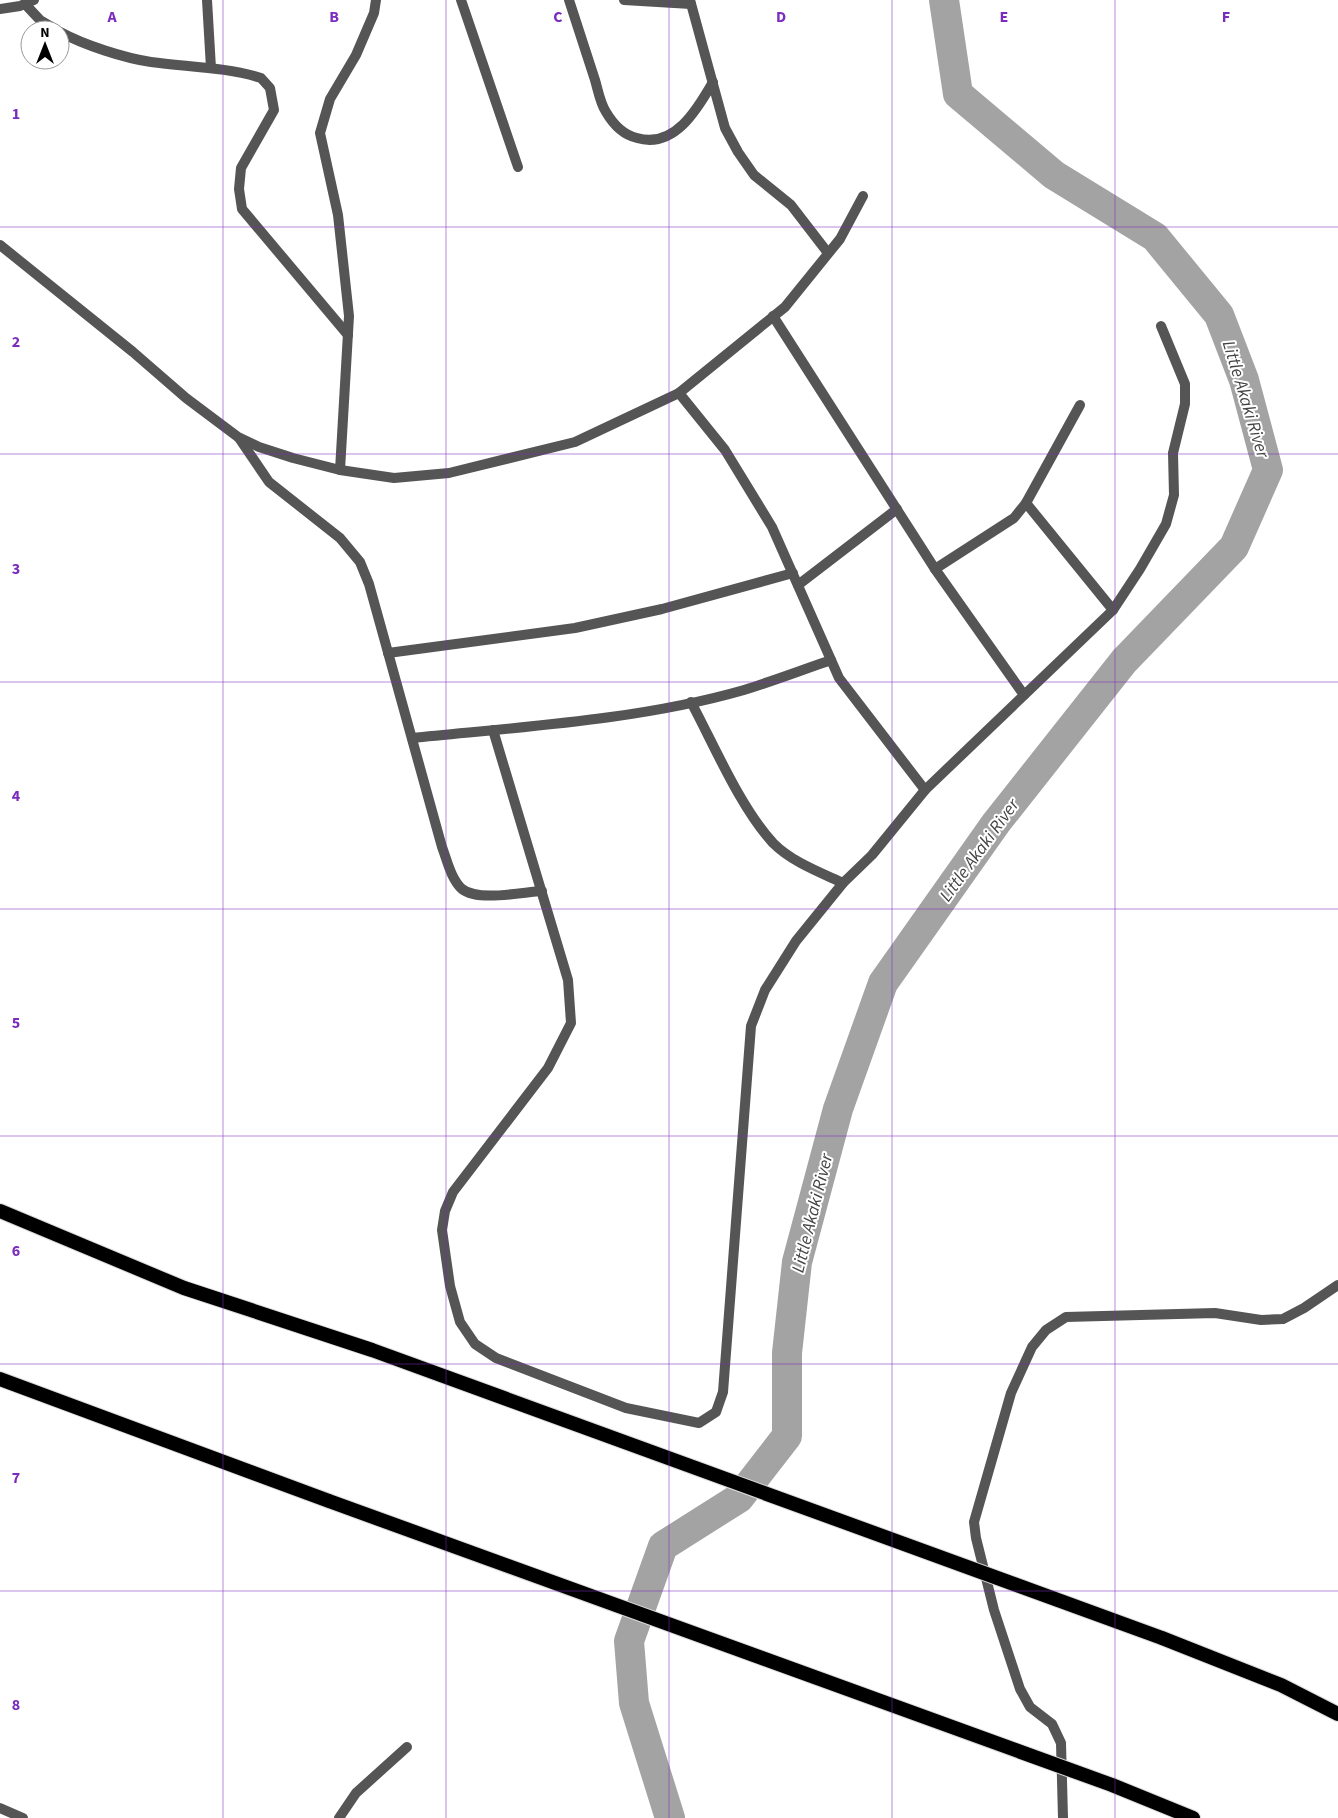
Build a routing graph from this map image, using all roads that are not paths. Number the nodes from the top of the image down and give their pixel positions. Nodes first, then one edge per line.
1 (208, 0) edge
2 (376, 0) edge
3 (461, 0) edge
4 (569, 0) edge
5 (624, 0) edge
6 (30, 2) edge
7 (690, 2) edge
8 (0, 9) edge
9 (40, 20) edge
10 (70, 36) edge
11 (211, 68) junction
12 (712, 82) junction
13 (518, 167) dead end
14 (863, 196) dead end
15 (0, 245) edge
16 (828, 253) junction
17 (773, 316) junction
18 (1161, 326) dead end
19 (348, 335) junction
20 (679, 393) junction
21 (1080, 405) dead end
22 (238, 437) junction
23 (340, 470) junction
24 (1026, 503) junction
25 (896, 509) junction
26 (935, 569) junction
27 (793, 573) junction
28 (798, 585) junction
29 (1114, 610) junction
30 (388, 653) junction
31 (831, 660) junction
32 (1024, 695) junction
33 (691, 702) junction
34 (493, 730) junction
35 (412, 738) junction
36 (925, 790) junction
37 (842, 883) junction
38 (542, 891) junction
39 (0, 1211) edge
40 (1338, 1285) edge
41 (0, 1379) edge
42 (1338, 1714) edge
43 (407, 1747) dead end
44 (0, 1808) edge
45 (24, 1818) edge
46 (339, 1818) edge
47 (1063, 1818) edge
48 (1193, 1818) edge

1 - 11 street
2 - 19 street
3 - 13 street
4 - 12 street
5 - 7 street
6 - 8 street
6 - 9 street
7 - 12 street
10 - 11 street
11 - 19 street
12 - 16 street
14 - 16 street
15 - 22 street
16 - 17 street
17 - 20 street
17 - 25 street
18 - 29 street
19 - 23 street
20 - 23 street
20 - 27 street
21 - 24 street
22 - 23 street
22 - 30 street
24 - 26 street
24 - 29 street
25 - 26 street
25 - 28 street
26 - 32 street
27 - 28 street
27 - 30 street
28 - 31 street
29 - 32 street
30 - 35 street
31 - 33 street
31 - 36 street
32 - 36 street
33 - 34 street
33 - 37 street
34 - 35 street
34 - 38 street
35 - 38 street
36 - 37 street
37 - 38 street
39 - 42 highway, bridge
40 - 47 street
41 - 48 highway, bridge
43 - 46 street
44 - 45 street

